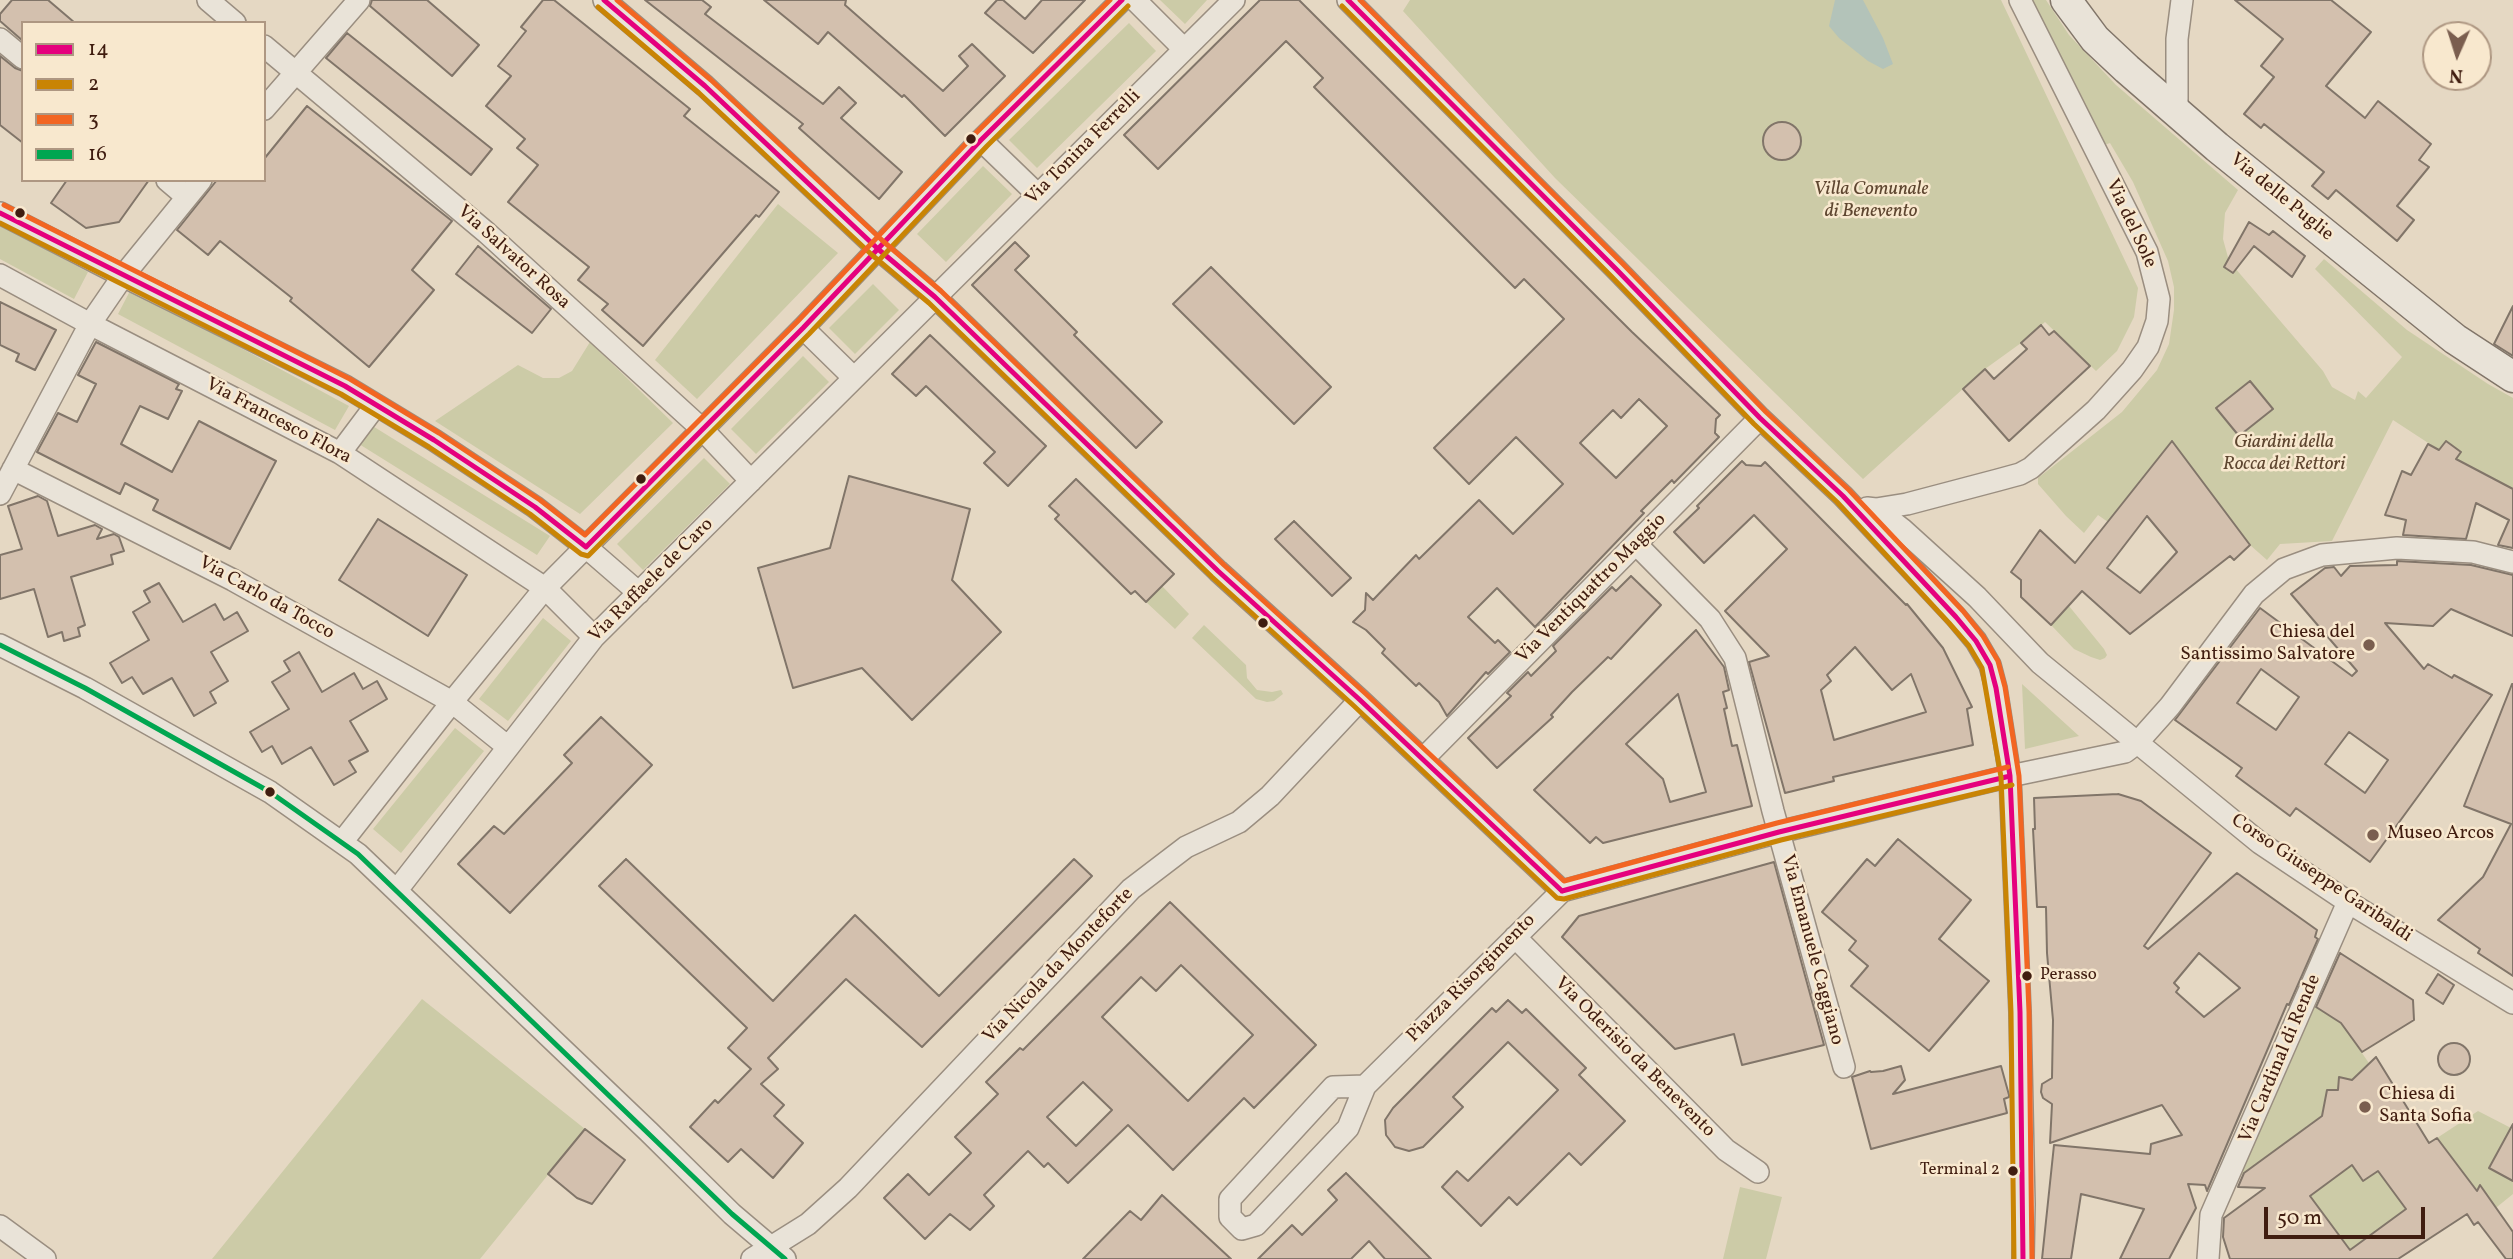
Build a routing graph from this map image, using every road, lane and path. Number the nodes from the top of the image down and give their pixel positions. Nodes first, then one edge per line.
1 (208, 0) edge
2 (359, 0) edge
3 (604, 0) edge
4 (1122, 0) edge
5 (1135, 0) edge
6 (1234, 0) edge
7 (1348, 0) edge
8 (2020, 0) edge
9 (2066, 0) edge
10 (2182, 0) edge
11 (233, 21) edge
12 (0, 39) edge
13 (266, 49) edge
14 (1184, 49) junction
15 (21, 56) edge
16 (295, 72) junction
17 (266, 107) edge
18 (2177, 112) junction
19 (981, 140) junction
20 (169, 182) edge
21 (199, 182) edge
22 (1038, 195) junction
23 (187, 197) junction
24 (0, 213) edge
25 (878, 249) junction
26 (0, 275) edge
27 (123, 276) junction
28 (935, 297) junction
29 (90, 324) junction
30 (803, 328) junction
31 (2513, 377) edge
32 (854, 378) junction
33 (376, 405) junction
34 (1760, 418) junction
35 (703, 430) junction
36 (340, 453) junction
37 (13, 469) junction
38 (751, 481) junction
39 (0, 494) edge
40 (1844, 499) junction
41 (1876, 509) junction
42 (1636, 544) junction
43 (586, 547) junction
44 (2513, 562) edge
45 (545, 589) junction
46 (639, 593) junction
47 (594, 637) junction
48 (0, 645) edge
49 (1360, 700) junction
50 (452, 702) junction
51 (2137, 743) junction
52 (508, 747) junction
53 (1423, 760) junction
54 (2010, 776) junction
55 (1779, 832) junction
56 (342, 842) junction
57 (397, 890) junction
58 (1562, 891) junction
59 (2348, 902) junction
60 (1514, 937) junction
61 (2513, 1003) edge
62 (1844, 1067) dead end
63 (1366, 1086) junction
64 (1758, 1172) dead end
65 (0, 1226) edge
66 (778, 1253) edge
67 (45, 1259) edge
68 (752, 1259) edge
69 (2022, 1259) edge
70 (2208, 1259) edge

1 - 11 street
2 - 16 street
3 - 25 street
4 - 19 street
5 - 14 street
6 - 14 street, Via Tonina Ferrelli
7 - 34 street
8 - 41 street, Via del Sole
9 - 18 street, Via delle Puglie
10 - 18 street
12 - 15 street
13 - 16 street, Via Salvator Rosa
14 - 22 street, Via Tonina Ferrelli
16 - 17 street
16 - 35 street, Via Salvator Rosa
18 - 31 street, Via delle Puglie
19 - 22 street
19 - 25 street
20 - 23 street
21 - 23 street
22 - 28 street, Via Tonina Ferrelli
23 - 27 street
24 - 27 street
25 - 28 street
25 - 30 street
26 - 29 street, Via Francesco Flora
27 - 29 street
27 - 33 street
28 - 32 street, Via Raffaele de Caro
28 - 49 street
29 - 36 street, Via Francesco Flora
29 - 37 street
30 - 32 street
30 - 35 street
32 - 38 street, Via Raffaele de Caro
33 - 36 street
33 - 43 street
34 - 40 street
34 - 42 street, Via Ventiquattro Maggio
35 - 38 street, Via Salvator Rosa
35 - 43 street
36 - 45 street, Via Francesco Flora
37 - 39 street
37 - 50 street, Via Carlo da Tocco
38 - 46 street, Via Raffaele de Caro
40 - 41 street
40 - 54 street
41 - 51 street, Corso Giuseppe Garibaldi
42 - 53 street, Via Ventiquattro Maggio
42 - 55 street, Via Emanuele Caggiano
43 - 45 street
43 - 46 street
44 - 51 street
45 - 47 street, Via Francesco Flora
45 - 50 street
46 - 47 street, Via Raffaele de Caro
47 - 52 street, Via Raffaele de Caro
48 - 56 street
49 - 53 street
49 - 66 street, Via Nicola da Monteforte
50 - 52 street, Via Carlo da Tocco
50 - 56 street
51 - 54 street
51 - 59 street, Corso Giuseppe Garibaldi
52 - 57 street, Via Raffaele de Caro
53 - 58 street
54 - 55 street
54 - 69 street
55 - 58 street
55 - 62 street, Via Emanuele Caggiano
56 - 57 street
57 - 66 street
58 - 60 street, Piazza Risorgimento
59 - 61 street, Corso Giuseppe Garibaldi
59 - 70 street, Via Cardinal di Rende
60 - 63 street, Piazza Risorgimento
60 - 64 street, Via Oderisio da Benevento
63 - 63 street, Piazza Risorgimento
65 - 67 street
66 - 68 street, Via Nicola da Monteforte

